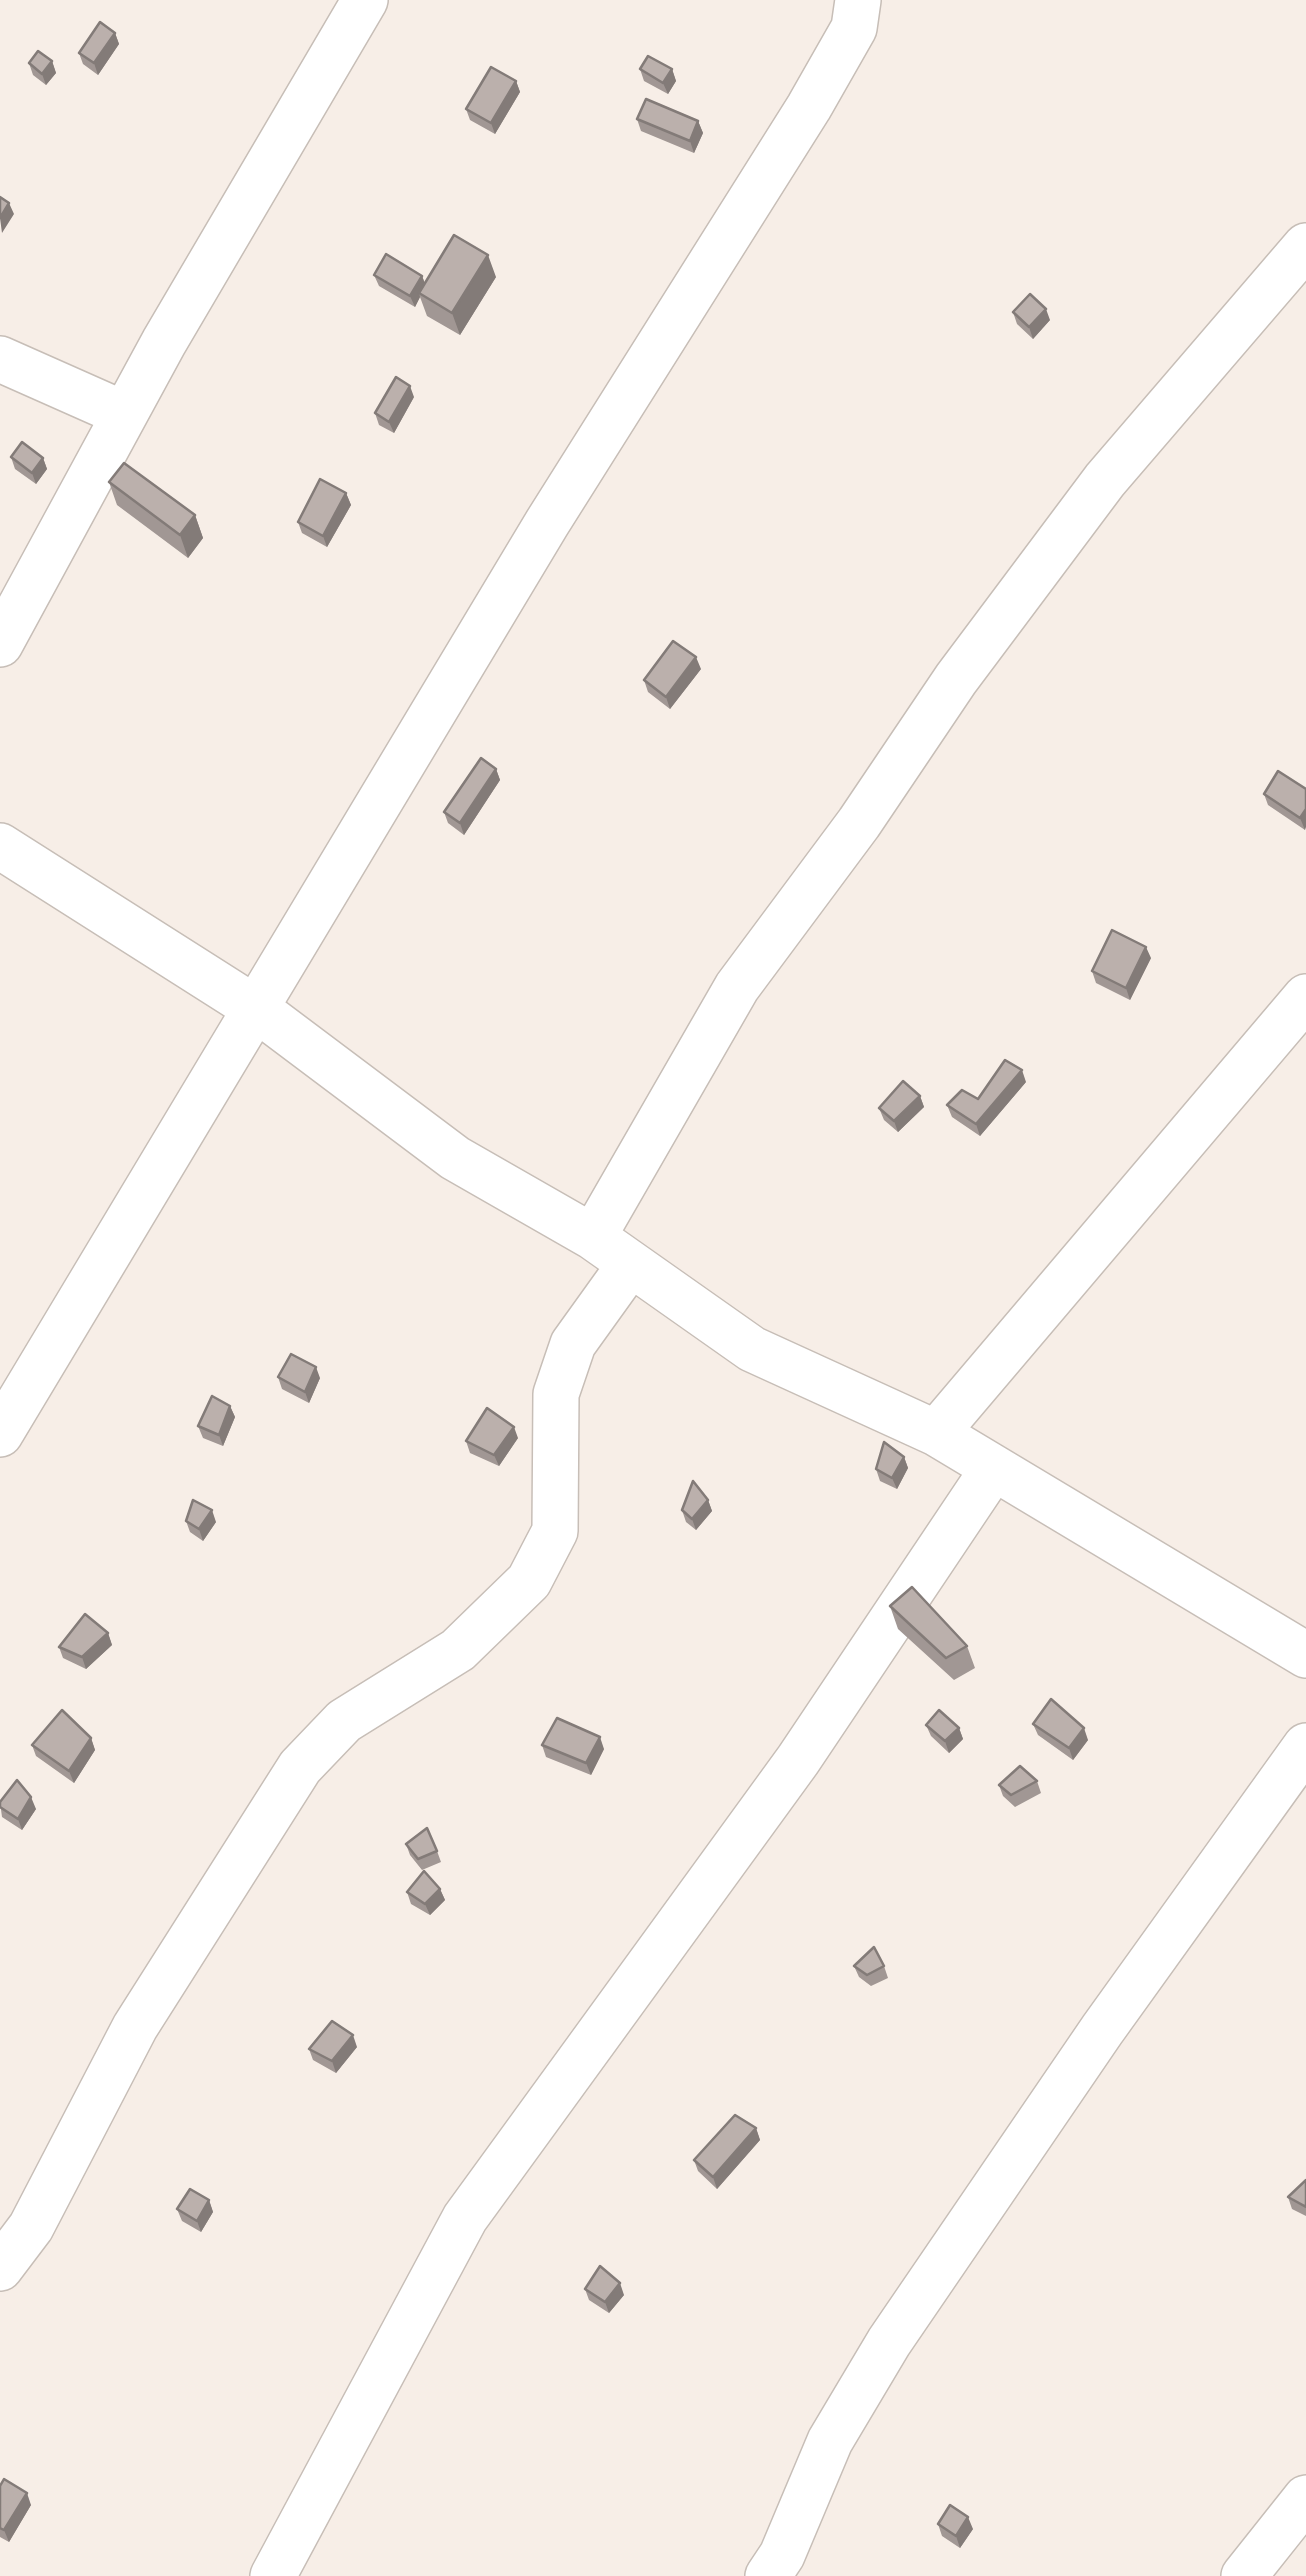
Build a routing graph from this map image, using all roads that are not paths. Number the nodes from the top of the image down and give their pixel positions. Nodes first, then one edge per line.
1 (365, 0) edge
2 (858, 0) edge
3 (1306, 246) edge
4 (0, 359) edge
5 (124, 414) junction
6 (0, 644) edge
7 (0, 846) edge
8 (1306, 998) edge
9 (258, 1010) junction
10 (593, 1237) junction
11 (629, 1266) junction
12 (0, 1434) edge
13 (936, 1434) junction
14 (993, 1468) junction
15 (1306, 1655) edge
16 (1306, 1746) edge
17 (0, 2268) edge
18 (1306, 2498) edge
19 (274, 2576) edge
20 (768, 2576) edge
21 (1244, 2576) edge

1 - 5 street
2 - 9 street
3 - 10 street
4 - 5 street
5 - 6 street
7 - 9 street
8 - 13 street
9 - 10 street
9 - 12 street
10 - 11 street
11 - 13 street
11 - 17 street
13 - 14 street
14 - 15 street
14 - 19 street
16 - 20 street
18 - 21 street

